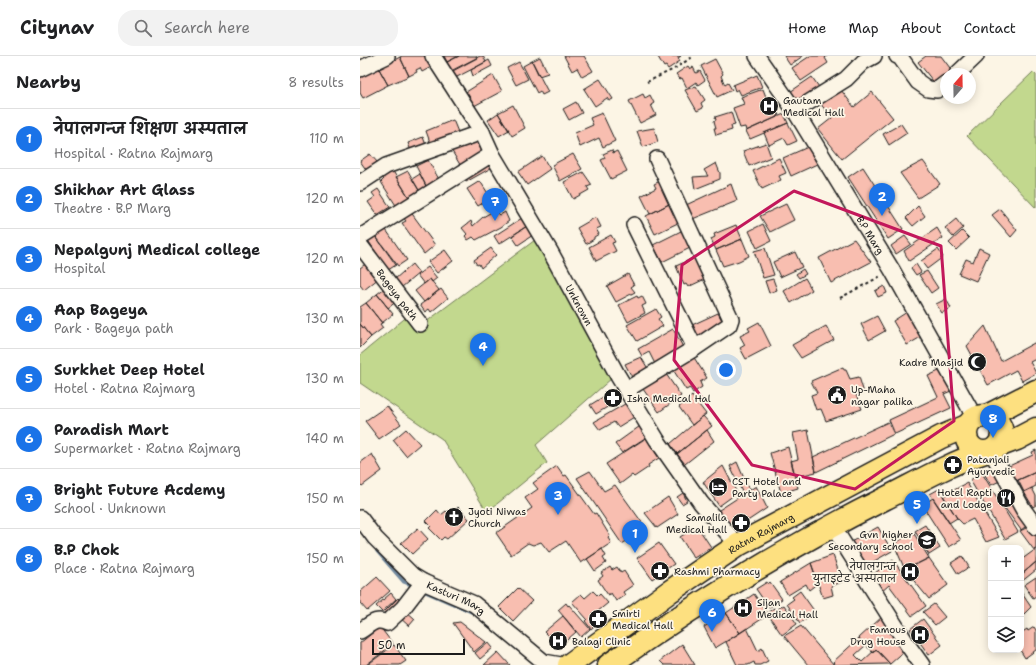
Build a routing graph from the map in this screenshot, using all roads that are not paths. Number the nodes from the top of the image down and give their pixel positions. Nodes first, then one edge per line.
1 (387, 56) edge
2 (433, 56) edge
3 (757, 56) edge
4 (874, 56) edge
5 (897, 56) edge
6 (976, 56) edge
7 (963, 68) edge
8 (360, 69) edge
9 (940, 88) edge
10 (795, 111) junction
11 (482, 132) junction
12 (492, 154) junction
13 (657, 159) dead end
14 (360, 183) edge
15 (634, 225) dead end
16 (360, 238) edge
17 (360, 245) edge
18 (420, 324) dead end
19 (695, 348) junction
20 (626, 390) junction
21 (1036, 391) edge
22 (976, 420) junction
23 (1036, 430) edge
24 (991, 450) junction
25 (360, 518) edge
26 (832, 525) junction
27 (1036, 527) edge
28 (738, 545) junction
29 (423, 582) junction
30 (360, 631) edge
31 (561, 665) edge
32 (569, 665) edge
33 (609, 665) edge
34 (922, 665) edge

1 - 8 street
2 - 11 street, Unknown
3 - 10 street, B.P Marg
4 - 10 street
5 - 9 street
6 - 7 street
10 - 22 street, B.P Marg
11 - 12 street, Unknown
11 - 14 street
12 - 16 street
12 - 20 street, Unknown
13 - 19 street
15 - 19 street
17 - 18 street, Bageya path
19 - 20 street
20 - 28 street, Unknown
21 - 22 highway, Ratna Rajmarg
22 - 24 highway
22 - 24 highway
22 - 28 highway, Ratna Rajmarg
23 - 24 highway
24 - 26 highway
24 - 27 street
25 - 29 street, Kasturi Marg
26 - 33 highway
26 - 34 street
28 - 32 highway, Ratna Rajmarg
29 - 30 street
29 - 31 street, Kasturi Marg

